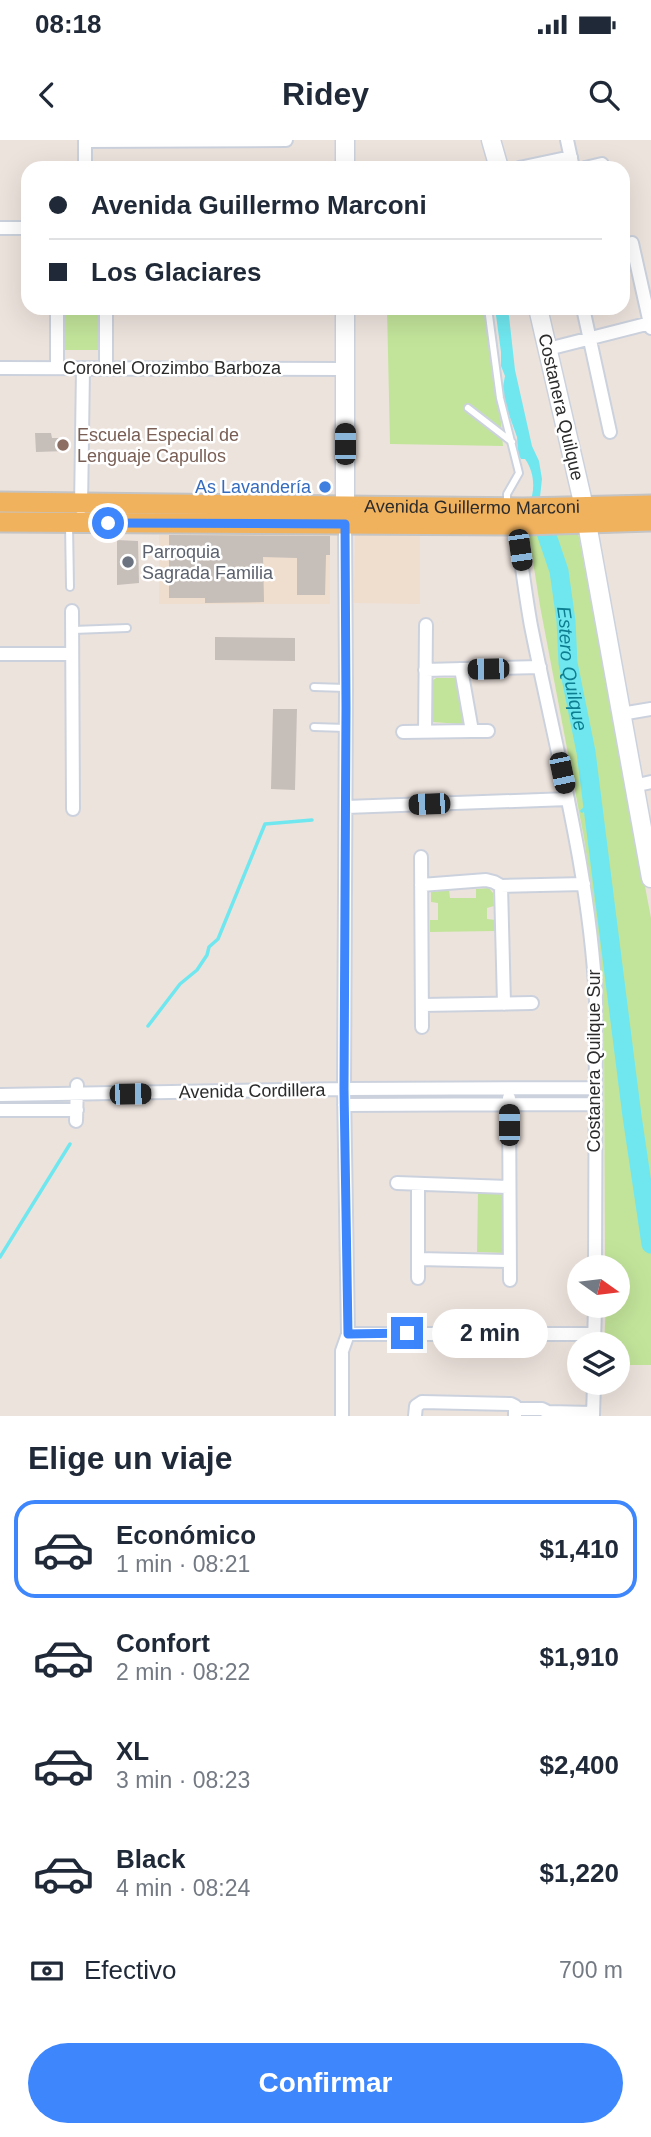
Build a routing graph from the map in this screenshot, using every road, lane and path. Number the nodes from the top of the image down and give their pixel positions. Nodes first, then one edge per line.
1 (232, 140) edge
2 (345, 140) edge
3 (491, 140) edge
4 (567, 140) edge
5 (85, 141) edge
6 (183, 141) edge
7 (286, 141) edge
8 (85, 161) edge
9 (345, 161) edge
10 (497, 161) edge
11 (572, 161) edge
12 (0, 228) edge
13 (21, 228) edge
14 (632, 243) dead end
15 (57, 315) edge
16 (106, 315) edge
17 (345, 315) edge
18 (489, 315) edge
19 (540, 315) edge
20 (585, 315) edge
21 (650, 326) edge
22 (590, 339) junction
23 (548, 349) junction
24 (0, 368) edge
25 (57, 368) junction
26 (83, 368) junction
27 (106, 368) junction
28 (345, 369) junction
29 (468, 408) dead end
30 (610, 432) dead end
31 (512, 442) junction
32 (0, 502) edge
33 (651, 505) edge
34 (345, 515) junction
35 (586, 515) junction
36 (77, 516) junction
37 (518, 517) junction
38 (0, 522) edge
39 (651, 522) edge
40 (70, 587) dead end
41 (72, 611) dead end
42 (426, 625) dead end
43 (127, 628) dead end
44 (72, 630) junction
45 (0, 653) edge
46 (72, 654) junction
47 (540, 667) junction
48 (461, 669) junction
49 (425, 670) junction
50 (314, 687) dead end
51 (346, 688) junction
52 (651, 709) edge
53 (621, 714) junction
54 (314, 727) dead end
55 (346, 729) junction
56 (472, 731) junction
57 (488, 731) dead end
58 (403, 732) dead end
59 (425, 732) junction
60 (642, 784) edge
61 (568, 799) junction
62 (346, 807) junction
63 (74, 809) dead end
64 (648, 850) edge
65 (421, 857) dead end
66 (651, 878) edge
67 (584, 884) junction
68 (421, 885) junction
69 (501, 886) junction
70 (532, 1003) dead end
71 (504, 1004) junction
72 (422, 1005) junction
73 (422, 1027) dead end
74 (508, 1088) junction
75 (595, 1088) junction
76 (344, 1089) junction
77 (77, 1090) junction
78 (0, 1096) edge
79 (595, 1104) junction
80 (344, 1105) junction
81 (509, 1105) junction
82 (0, 1110) edge
83 (397, 1183) dead end
84 (418, 1184) junction
85 (508, 1187) junction
86 (594, 1255) edge
87 (418, 1259) junction
88 (508, 1261) junction
89 (418, 1278) dead end
90 (510, 1280) dead end
91 (348, 1334) junction
92 (567, 1338) edge
93 (594, 1395) edge
94 (481, 1410) edge
95 (515, 1413) edge
96 (593, 1415) edge
97 (342, 1416) edge
98 (415, 1416) edge

1 - 6 street
1 - 7 street
2 - 9 main road
3 - 10 main road
4 - 11 street
5 - 6 street
5 - 8 street
12 - 13 street
14 - 21 street
15 - 25 street
16 - 27 street
17 - 28 main road
18 - 31 lane
19 - 23 main road, Costanera Quilque
20 - 22 street
21 - 22 street
22 - 23 street
22 - 30 street
23 - 35 main road, Costanera Quilque
24 - 25 street, Coronel Orozimbo Barboza
25 - 26 street, Coronel Orozimbo Barboza
26 - 27 street, Coronel Orozimbo Barboza
26 - 36 street
27 - 28 street, Coronel Orozimbo Barboza
28 - 34 main road
29 - 31 lane
31 - 37 lane
32 - 36 main road, Avenida Guillermo Marconi
33 - 35 main road, Avenida Guillermo Marconi
34 - 36 main road, Avenida Guillermo Marconi
34 - 37 main road, Avenida Guillermo Marconi
34 - 51 street
35 - 37 main road, Avenida Guillermo Marconi
35 - 39 main road, Avenida Guillermo Marconi
35 - 53 main road, Costanera Quilque
36 - 38 main road, Avenida Guillermo Marconi
36 - 40 lane
37 - 47 street, Costanera Quilque Sur
41 - 44 street
42 - 49 street
43 - 44 lane
44 - 46 street
45 - 46 street
46 - 63 street
47 - 48 street
47 - 61 street, Costanera Quilque Sur
48 - 49 street
48 - 56 street
49 - 59 street
50 - 51 lane
51 - 55 street
52 - 53 street
53 - 60 main road, Costanera Quilque
54 - 55 lane
55 - 62 street
56 - 57 street
56 - 59 street
58 - 59 street
60 - 64 main road, Costanera Quilque
61 - 62 street
61 - 67 street, Costanera Quilque Sur
62 - 76 street
64 - 66 main road, Costanera Quilque
65 - 68 street
67 - 69 street
67 - 75 street, Costanera Quilque Sur
68 - 69 street
68 - 72 street
69 - 71 street
70 - 71 street
71 - 72 street
72 - 73 street
74 - 75 street, Avenida Cordillera
74 - 76 street, Avenida Cordillera
74 - 81 street
75 - 79 street, Costanera Quilque Sur
76 - 77 street, Avenida Cordillera
76 - 80 street
77 - 78 street, Avenida Cordillera
77 - 82 street
79 - 81 street, Avenida Cordillera
79 - 86 street, Costanera Quilque Sur
80 - 81 street, Avenida Cordillera
80 - 91 street
81 - 85 street
83 - 84 street
84 - 85 street
84 - 87 street
85 - 88 street
87 - 88 street
87 - 89 street
88 - 90 street
91 - 92 street
91 - 97 street
93 - 96 street
94 - 95 street
94 - 98 street
95 - 96 street

